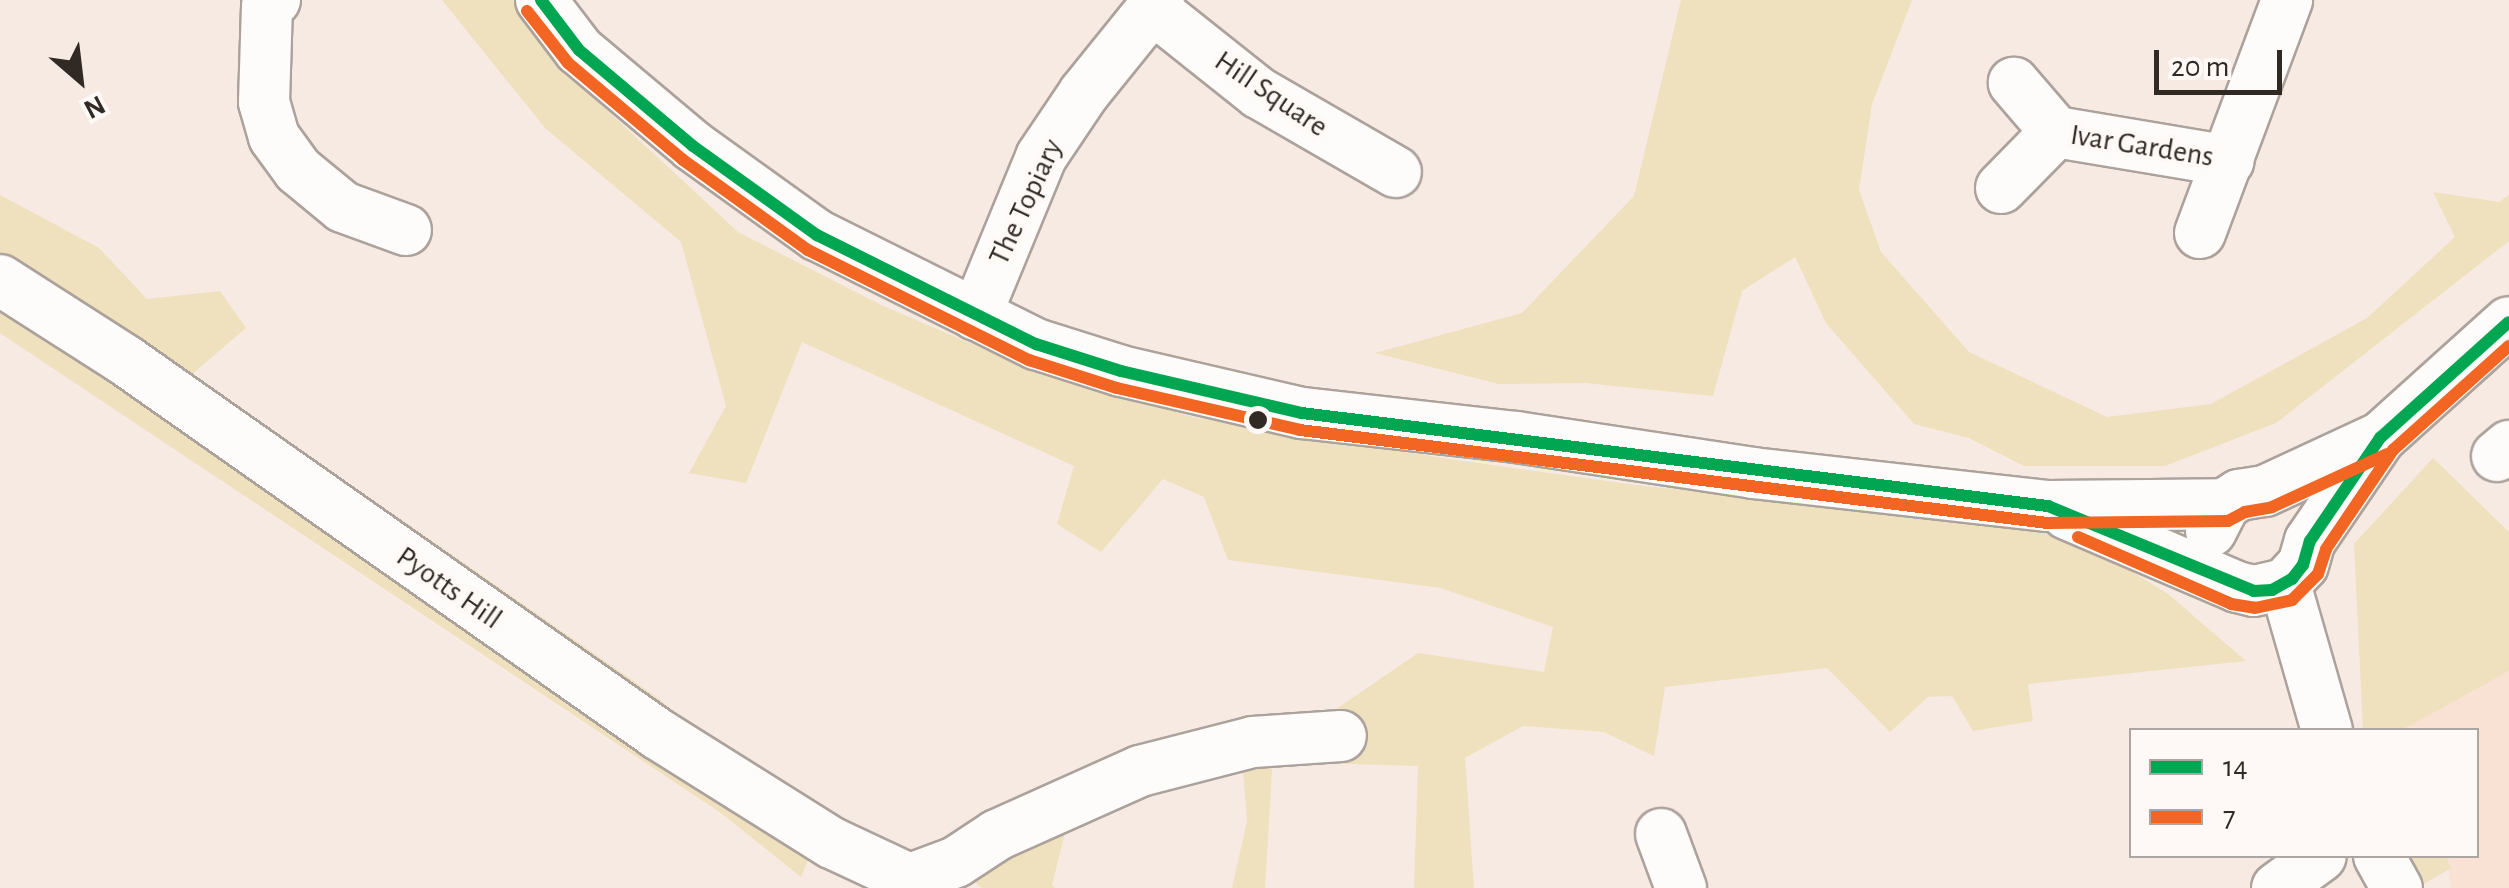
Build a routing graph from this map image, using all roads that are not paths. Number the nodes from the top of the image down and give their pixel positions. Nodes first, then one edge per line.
1 (540, 0) edge
2 (2287, 0) edge
3 (268, 2) edge
4 (1156, 4) edge
5 (2014, 83) dead end
6 (2056, 132) junction
7 (2228, 161) junction
8 (1396, 172) dead end
9 (2001, 188) dead end
10 (406, 230) dead end
11 (2200, 234) dead end
12 (0, 280) edge
13 (976, 316) junction
14 (2509, 322) edge
15 (2380, 438) junction
16 (2245, 498) junction
17 (2048, 506) junction
18 (2310, 541) junction
19 (2256, 585) junction
20 (2325, 728) edge
21 (1341, 736) dead end
22 (1661, 834) dead end
23 (2318, 858) edge
24 (2380, 858) edge
25 (918, 884) edge
26 (1682, 888) edge
27 (2277, 888) edge
28 (2396, 888) edge

1 - 13 street
2 - 7 street, Ivar Gardens
3 - 10 street
4 - 8 street, Hill Square
4 - 13 street, The Topiary
5 - 6 street, Ivar Gardens
6 - 7 street, Ivar Gardens
6 - 9 street, Ivar Gardens
7 - 11 street, Ivar Gardens
12 - 25 street, Pyotts Hill
13 - 17 street
14 - 15 street
15 - 16 street
15 - 18 street
16 - 17 street
16 - 18 street
16 - 19 street
17 - 19 street
18 - 19 street
19 - 20 street
21 - 25 street, Pyotts Hill
22 - 26 street
23 - 27 street
24 - 28 street

